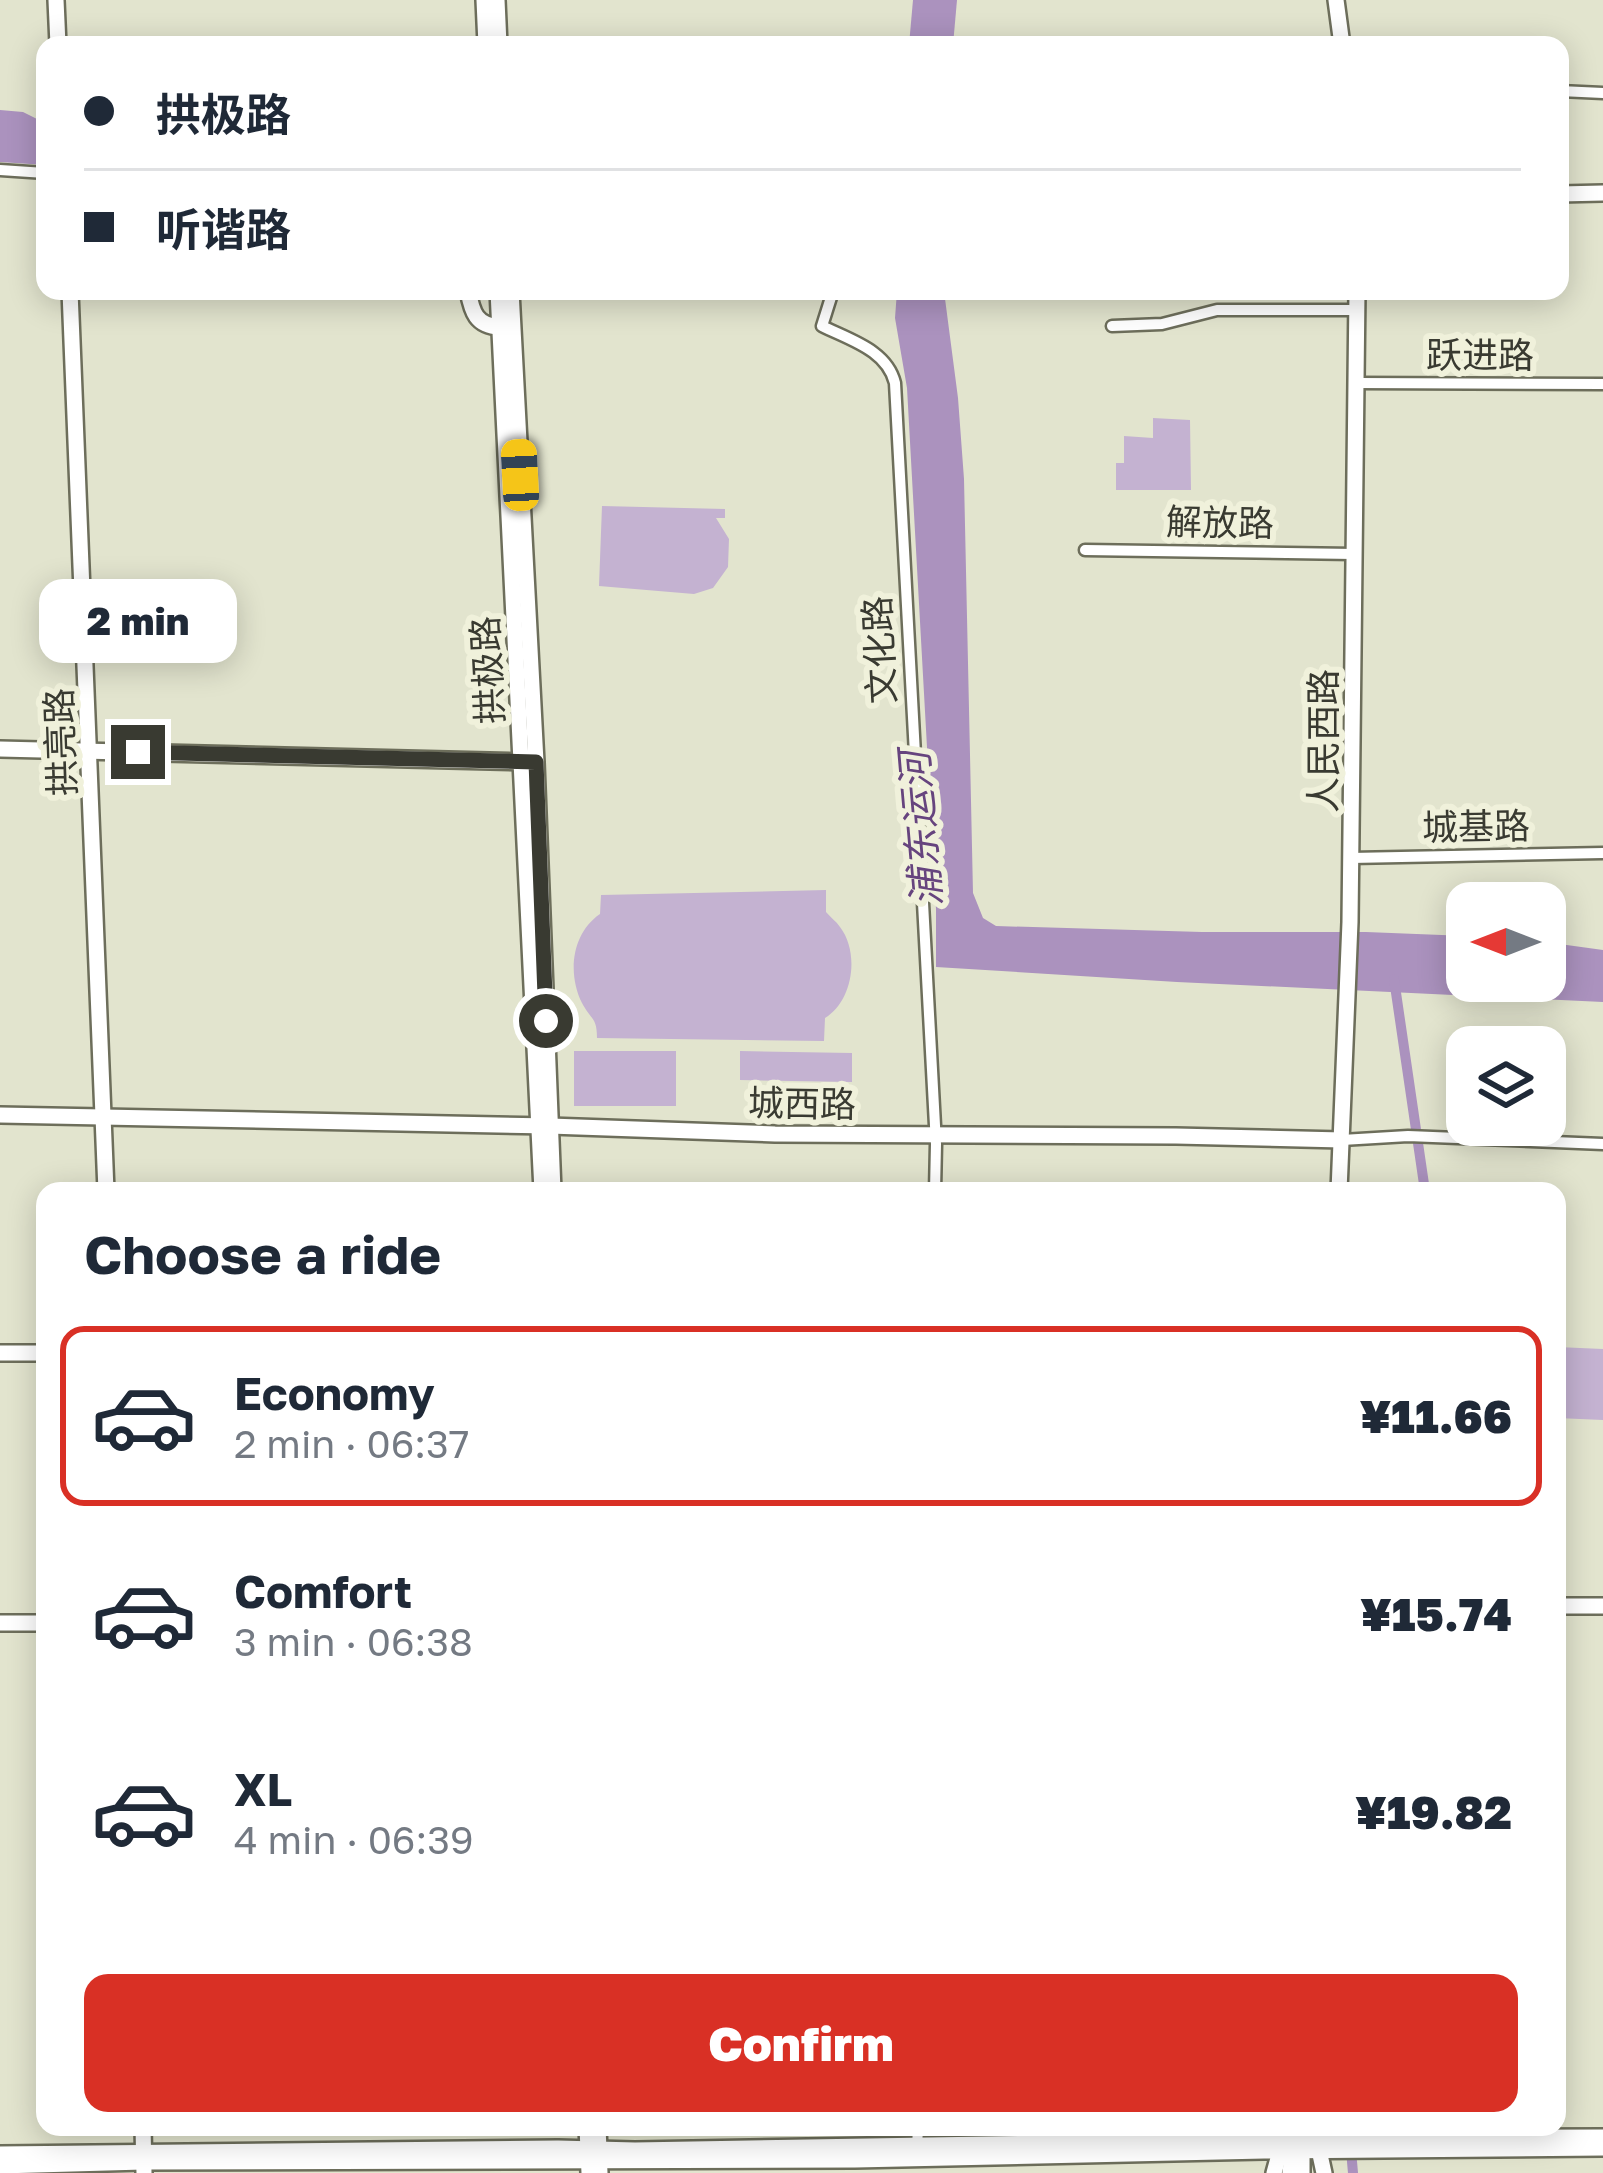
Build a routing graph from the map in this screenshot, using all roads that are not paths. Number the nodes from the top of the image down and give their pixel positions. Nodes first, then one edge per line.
1 (56, 0) edge
2 (484, 0) edge
3 (496, 0) edge
4 (1336, 0) edge
5 (58, 36) edge
6 (486, 36) edge
7 (498, 36) edge
8 (1341, 36) edge
9 (1569, 91) edge
10 (1603, 93) edge
11 (0, 170) edge
12 (36, 172) edge
13 (1603, 193) edge
14 (1569, 194) edge
15 (70, 300) edge
16 (471, 300) edge
17 (498, 300) edge
18 (511, 300) edge
19 (830, 300) edge
20 (1357, 300) edge
21 (1357, 310) junction
22 (1112, 326) dead end
23 (500, 327) junction
24 (1357, 383) junction
25 (1603, 384) edge
26 (1085, 550) dead end
27 (1354, 554) junction
28 (0, 749) edge
29 (90, 751) junction
30 (528, 762) junction
31 (1603, 854) edge
32 (1351, 858) junction
33 (0, 1115) edge
34 (105, 1117) junction
35 (544, 1126) junction
36 (935, 1134) junction
37 (1342, 1140) junction
38 (1603, 1144) edge
39 (106, 1182) edge
40 (542, 1182) edge
41 (553, 1182) edge
42 (935, 1182) edge
43 (1340, 1182) edge
44 (0, 1353) edge
45 (36, 1353) edge
46 (1566, 1606) edge
47 (1603, 1606) edge
48 (0, 1623) edge
49 (36, 1623) edge
50 (917, 2136) edge
51 (1603, 2137) edge
52 (1344, 2144) junction
53 (1363, 2144) junction
54 (1297, 2145) edge
55 (1603, 2149) edge
56 (917, 2151) junction
57 (0, 2155) edge
58 (594, 2161) edge
59 (144, 2162) edge
60 (0, 2166) edge
61 (1274, 2173) edge
62 (1290, 2173) edge
63 (1302, 2173) edge
64 (1324, 2173) edge

1 - 5 street
2 - 6 street
3 - 7 street
4 - 8 street
9 - 10 street
11 - 12 street
13 - 14 street
15 - 29 street, 拱亮路
16 - 23 street
17 - 23 street, 拱极路
18 - 30 street, 拱极路
19 - 36 street, 文化路
20 - 21 street, 人民西路
21 - 22 street
21 - 24 street, 人民西路
23 - 30 street, 拱极路
24 - 25 street, 跃进路
24 - 27 street, 人民西路
26 - 27 street, 解放路
27 - 32 street, 人民西路
28 - 29 street
29 - 30 street
29 - 34 street, 拱亮路
30 - 35 street, 拱极路
31 - 32 street, 城基路
32 - 37 street, 人民西路
33 - 34 street, 城西路
34 - 35 street, 城西路
34 - 39 street, 拱亮路
35 - 36 street, 城西路
35 - 40 street, 拱极路
35 - 41 street, 拱极路
36 - 37 street, 城西路
36 - 42 street, 文化路
37 - 38 street, 城西路
37 - 43 street, 人民西路
44 - 45 street
46 - 47 street
48 - 49 street
50 - 56 street
51 - 53 street
52 - 53 street
52 - 54 street
52 - 54 street
53 - 55 street
54 - 56 street
54 - 61 street
54 - 62 street
54 - 63 street
54 - 64 street
56 - 58 street
57 - 59 street
58 - 59 street
59 - 60 street

